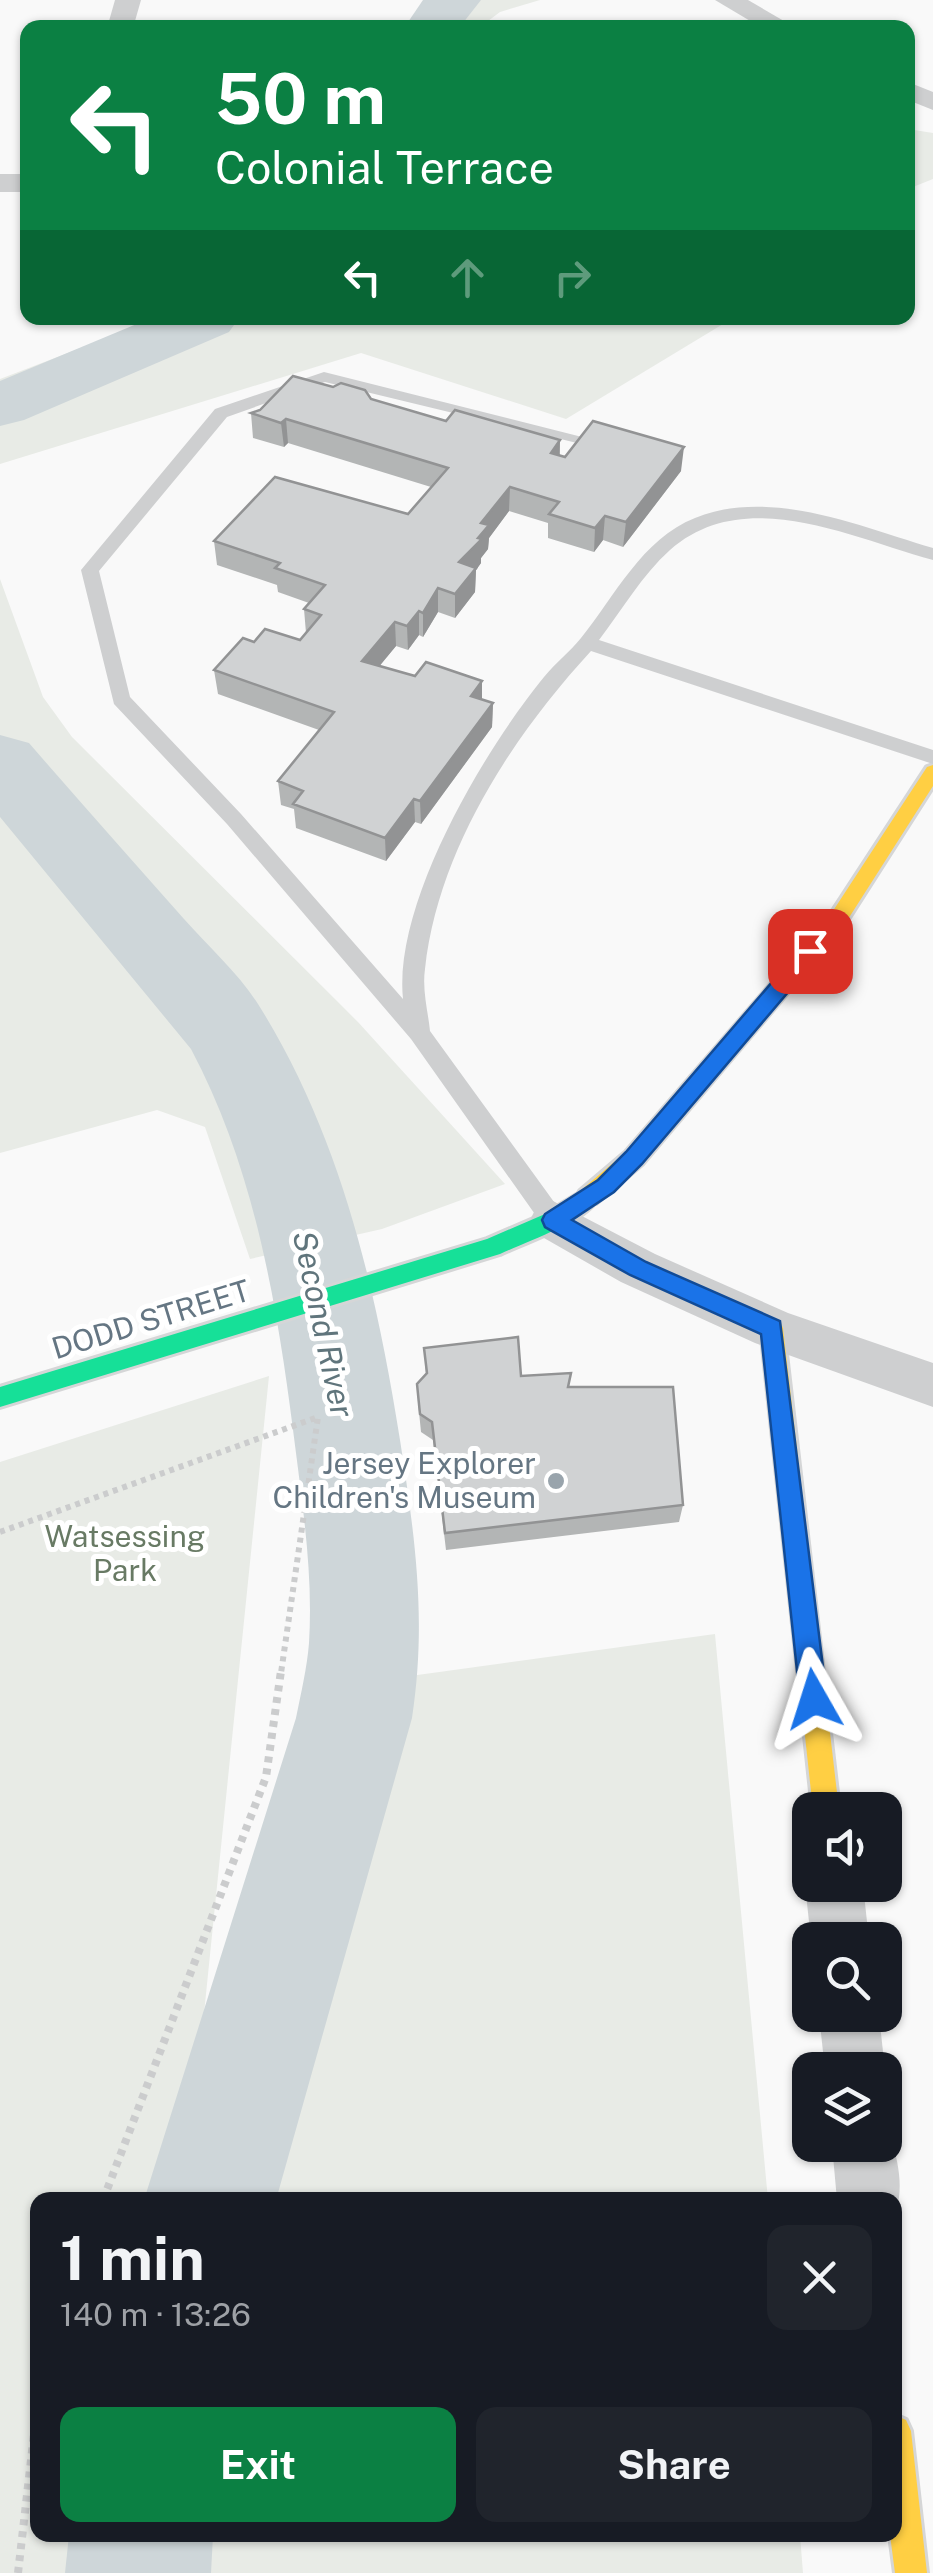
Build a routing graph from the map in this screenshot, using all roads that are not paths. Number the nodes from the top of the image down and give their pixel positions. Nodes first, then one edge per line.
1 (728, 0) edge
2 (767, 20) edge
3 (577, 438) edge
4 (933, 554) edge
5 (588, 643) junction
6 (933, 757) edge
7 (933, 772) edge
8 (419, 1033) junction
9 (553, 1220) junction
10 (772, 1328) junction
11 (933, 1385) edge
12 (0, 1397) edge
13 (824, 1792) edge
14 (865, 2162) edge
15 (868, 2192) edge
16 (902, 2493) edge
17 (911, 2573) edge

1 - 2 street
3 - 8 lane
4 - 5 lane
5 - 6 lane
5 - 8 lane
7 - 9 street, DODD STREET
8 - 9 lane
9 - 10 street
9 - 12 street, DODD STREET
10 - 11 street
10 - 13 street
14 - 15 street
16 - 17 street

